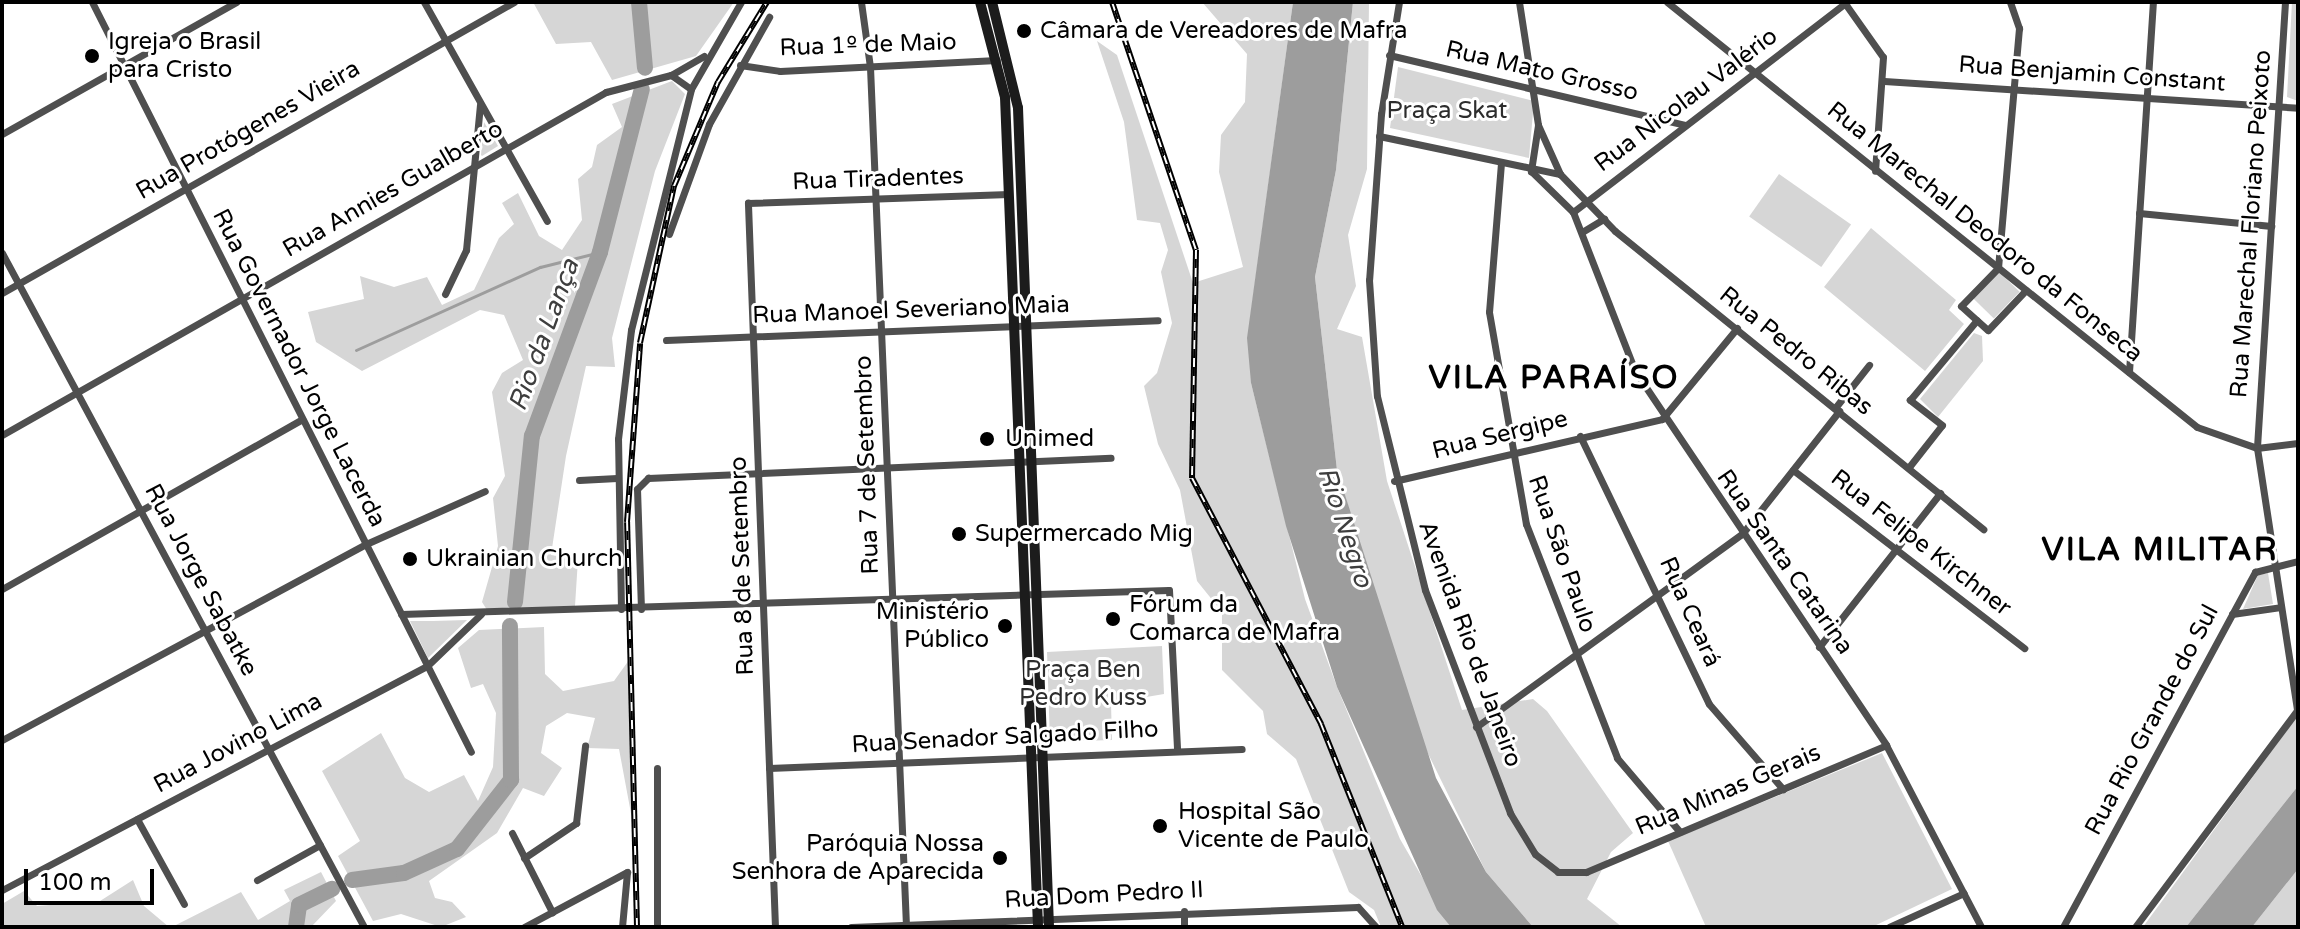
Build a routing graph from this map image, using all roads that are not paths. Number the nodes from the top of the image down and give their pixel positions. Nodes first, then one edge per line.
1 (92, 2) edge
2 (236, 2) edge
3 (424, 2) edge
4 (514, 2) edge
5 (741, 2) edge
6 (861, 2) edge
7 (980, 2) edge
8 (992, 2) edge
9 (1399, 2) edge
10 (1519, 2) edge
11 (1667, 2) edge
12 (1846, 2) edge
13 (2010, 2) edge
14 (2153, 2) edge
15 (2285, 2) edge
16 (769, 17) dead end
17 (446, 41) junction
18 (1389, 55) junction
19 (704, 56) junction
20 (998, 60) junction
21 (124, 65) junction
22 (740, 65) junction
23 (870, 67) junction
24 (1755, 72) junction
25 (671, 75) junction
26 (1884, 81) junction
27 (2014, 87) junction
28 (691, 89) junction
29 (1531, 90) junction
30 (2147, 94) junction
31 (480, 102) junction
32 (2279, 108) junction
33 (2298, 108) edge
34 (1538, 125) junction
35 (1685, 125) junction
36 (2, 134) edge
37 (1379, 136) junction
38 (506, 148) junction
39 (1501, 163) junction
40 (473, 166) junction
41 (1531, 171) junction
42 (1875, 171) junction
43 (1560, 174) junction
44 (186, 188) junction
45 (1009, 194) junction
46 (876, 199) junction
47 (1588, 200) junction
48 (748, 203) joint
49 (1573, 212) junction
50 (2139, 213) junction
51 (1604, 219) junction
52 (547, 221) dead end
53 (2271, 226) junction
54 (1582, 232) junction
55 (669, 234) dead end
56 (2, 253) edge
57 (1998, 268) junction
58 (19, 283) junction
59 (2026, 290) junction
60 (2, 293) edge
61 (445, 294) dead end
62 (242, 298) junction
63 (1158, 320) dead end
64 (1977, 320) junction
65 (1020, 326) junction
66 (1737, 328) junction
67 (881, 332) junction
68 (753, 337) junction
69 (666, 340) dead end
70 (1869, 365) dead end
71 (2129, 372) junction
72 (77, 393) junction
73 (1837, 410) junction
74 (302, 419) junction
75 (1662, 419) junction
76 (2, 435) edge
77 (1580, 436) junction
78 (2298, 443) edge
79 (2257, 448) junction
80 (1509, 455) junction
81 (1111, 458) dead end
82 (1026, 461) junction
83 (887, 467) junction
84 (1909, 467) junction
85 (758, 470) junction
86 (1793, 470) junction
87 (617, 478) junction
88 (579, 480) dead end
89 (1394, 481) junction
90 (485, 491) dead end
91 (1940, 493) junction
92 (140, 511) junction
93 (1983, 529) dead end
94 (1742, 534) junction
95 (366, 544) junction
96 (1896, 549) junction
97 (2298, 561) edge
98 (2275, 565) junction
99 (2, 589) edge
100 (1661, 592) junction
101 (1031, 596) junction
102 (892, 600) junction
103 (763, 605) junction
104 (2281, 607) junction
105 (621, 609) junction
106 (641, 609) junction
107 (401, 614) junction
108 (481, 614) junction
109 (2232, 614) junction
110 (205, 631) junction
111 (1819, 647) junction
112 (2024, 648) dead end
113 (1576, 655) junction
114 (427, 666) junction
115 (2298, 710) edge
116 (1476, 727) junction
117 (2, 740) edge
118 (1886, 745) junction
119 (585, 746) dead end
120 (1242, 749) dead end
121 (269, 750) junction
122 (1177, 750) junction
123 (471, 752) dead end
124 (1037, 756) junction
125 (899, 762) junction
126 (657, 768) dead end
127 (769, 768) junction
128 (1783, 789) junction
129 (137, 819) junction
130 (1680, 832) junction
131 (512, 833) dead end
132 (320, 845) junction
133 (524, 858) junction
134 (1586, 872) joint
135 (257, 880) dead end
136 (2, 890) edge
137 (1964, 893) junction
138 (184, 904) dead end
139 (1184, 911) junction
140 (552, 912) junction
141 (1043, 922) edge
142 (906, 926) edge
143 (364, 927) edge
144 (524, 927) edge
145 (622, 927) edge
146 (657, 927) edge
147 (775, 927) edge
148 (851, 927) edge
149 (1184, 927) edge
150 (1376, 927) edge
151 (1889, 927) edge
152 (1981, 927) edge
153 (2063, 927) edge
154 (2135, 927) edge

1 - 21 street, Rua Governador Jorge Lacerda
2 - 21 street
3 - 17 street
4 - 17 street, Rua Protógenes Vieira
5 - 19 street
6 - 23 street, Rua 7 de Setembro
7 - 20 main road
8 - 65 main road
9 - 18 street, Avenida Rio de Janeiro
10 - 29 street
11 - 24 street, Rua Marechal Deodoro da Fonseca
12 - 24 street, Rua Nicolau Valério
12 - 26 street
13 - 27 street
14 - 30 street
15 - 32 street, Rua Marechal Floriano Peixoto
16 - 22 street
17 - 31 street
17 - 44 street, Rua Protógenes Vieira
18 - 29 street, Rua Mato Grosso
18 - 37 street, Avenida Rio de Janeiro
19 - 25 street
19 - 28 street
20 - 23 street, Rua 1º de Maio
20 - 45 main road
21 - 36 street
21 - 44 street, Rua Governador Jorge Lacerda
22 - 23 street, Rua 1º de Maio
22 - 55 street
23 - 46 street, Rua 7 de Setembro
24 - 35 street, Rua Nicolau Valério
24 - 42 street, Rua Marechal Deodoro da Fonseca
25 - 28 street
25 - 38 street, Rua Annies Gualberto
26 - 27 street, Rua Benjamin Constant
26 - 42 street
27 - 30 street, Rua Benjamin Constant
27 - 57 street
28 - 87 street
29 - 34 street
29 - 35 street, Rua Mato Grosso
30 - 32 street, Rua Benjamin Constant
30 - 50 street
31 - 38 street
31 - 40 street
32 - 33 street, Rua Benjamin Constant
32 - 53 street, Rua Marechal Floriano Peixoto
34 - 41 street
34 - 43 street
35 - 47 street, Rua Nicolau Valério
37 - 39 street
37 - 89 street, Avenida Rio de Janeiro
38 - 40 street, Rua Annies Gualberto
38 - 52 street
39 - 41 street
39 - 80 street, Rua São Paulo
40 - 61 street
40 - 62 street, Rua Annies Gualberto
41 - 43 street
41 - 49 street, Rua Santa Catarina
42 - 57 street, Rua Marechal Deodoro da Fonseca
43 - 47 street
44 - 58 street, Rua Protógenes Vieira
44 - 62 street, Rua Governador Jorge Lacerda
45 - 46 street, Rua Tiradentes
45 - 65 main road
46 - 48 street, Rua Tiradentes
46 - 67 street, Rua 7 de Setembro
47 - 49 street
47 - 51 street, Rua Pedro Ribas
48 - 68 street, Rua 8 de Setembro
49 - 54 street, Rua Santa Catarina
50 - 53 street
50 - 71 street
51 - 54 street
51 - 66 street, Rua Pedro Ribas
53 - 79 street, Rua Marechal Floriano Peixoto
54 - 75 street, Rua Santa Catarina
56 - 58 street, Rua Jorge Sabatke
57 - 59 street, Rua Marechal Deodoro da Fonseca
57 - 64 street
58 - 60 street, Rua Protógenes Vieira
58 - 72 street, Rua Jorge Sabatke
59 - 64 street
59 - 71 street, Rua Marechal Deodoro da Fonseca
62 - 72 street, Rua Annies Gualberto
62 - 74 street, Rua Governador Jorge Lacerda
63 - 65 street, Rua Manoel Severiano Maia
64 - 84 street
65 - 67 street, Rua Manoel Severiano Maia
65 - 82 main road
66 - 73 street, Rua Pedro Ribas
66 - 75 street
67 - 68 street, Rua Manoel Severiano Maia
67 - 83 street, Rua 7 de Setembro
68 - 69 street, Rua Manoel Severiano Maia
68 - 85 street, Rua 8 de Setembro
70 - 73 street
71 - 79 street, Rua Marechal Deodoro da Fonseca
72 - 76 street, Rua Annies Gualberto
72 - 92 street, Rua Jorge Sabatke
73 - 84 street, Rua Pedro Ribas
73 - 86 street
74 - 92 street
74 - 95 street, Rua Governador Jorge Lacerda
75 - 77 street, Rua Sergipe
75 - 94 street, Rua Santa Catarina
77 - 80 street, Rua Sergipe
77 - 100 street, Rua Ceará
78 - 79 street, Rua Marechal Deodoro da Fonseca
79 - 98 street, Rua Marechal Floriano Peixoto
80 - 89 street, Rua Sergipe
80 - 113 street, Rua São Paulo
81 - 82 street
82 - 83 street
82 - 101 main road
83 - 85 street
83 - 102 street, Rua 7 de Setembro
84 - 91 street, Rua Pedro Ribas
85 - 103 street, Rua 8 de Setembro
85 - 106 street
86 - 94 street
86 - 96 street, Rua Felipe Kirchner
87 - 88 street
87 - 105 street
89 - 116 street, Avenida Rio de Janeiro
90 - 95 street
91 - 93 street, Rua Pedro Ribas
91 - 96 street
92 - 99 street
92 - 110 street, Rua Jorge Sabatke
94 - 100 street
94 - 111 street, Rua Santa Catarina
95 - 107 street, Rua Governador Jorge Lacerda
95 - 110 street
96 - 111 street
96 - 112 street, Rua Felipe Kirchner
97 - 98 street, Rua Rio Grande do Sul
98 - 104 street, Rua Marechal Floriano Peixoto
98 - 109 street, Rua Rio Grande do Sul
100 - 113 street
100 - 128 street, Rua Ceará
101 - 102 street
101 - 122 street
101 - 124 main road
102 - 103 street
102 - 125 street, Rua 7 de Setembro
103 - 106 street
103 - 127 street, Rua 8 de Setembro
104 - 109 street
104 - 115 street, Rua Marechal Floriano Peixoto
105 - 106 street
105 - 108 street
107 - 108 street
107 - 114 street, Rua Governador Jorge Lacerda
108 - 114 street, Rua Jovino Lima
109 - 153 street, Rua Rio Grande do Sul
110 - 117 street
110 - 121 street, Rua Jorge Sabatke
111 - 118 street, Rua Santa Catarina
113 - 116 street
113 - 130 street, Rua São Paulo
114 - 121 street, Rua Jovino Lima
114 - 123 street, Rua Governador Jorge Lacerda
115 - 154 street
116 - 134 street, Avenida Rio de Janeiro
118 - 128 street, Rua Minas Gerais
118 - 137 street, Rua Santa Catarina
119 - 133 street
120 - 122 street, Rua Senador Salgado Filho
121 - 129 street, Rua Jovino Lima
121 - 132 street, Rua Jorge Sabatke
122 - 124 street, Rua Senador Salgado Filho
124 - 125 street, Rua Senador Salgado Filho
124 - 141 main road
125 - 127 street, Rua Senador Salgado Filho
125 - 142 street, Rua 7 de Setembro
126 - 146 street
127 - 147 street, Rua 8 de Setembro
128 - 130 street, Rua Minas Gerais
129 - 136 street, Rua Jovino Lima
129 - 138 street
130 - 134 street, Rua Minas Gerais
131 - 133 street
132 - 135 street
132 - 143 street, Rua Jorge Sabatke
133 - 140 street
137 - 151 street
137 - 152 street, Rua Santa Catarina
139 - 141 street, Rua Dom Pedro II
139 - 149 street
139 - 150 street, Rua Dom Pedro II
140 - 144 street
140 - 145 street
141 - 142 street, Rua Dom Pedro II
142 - 148 street, Rua Dom Pedro II

